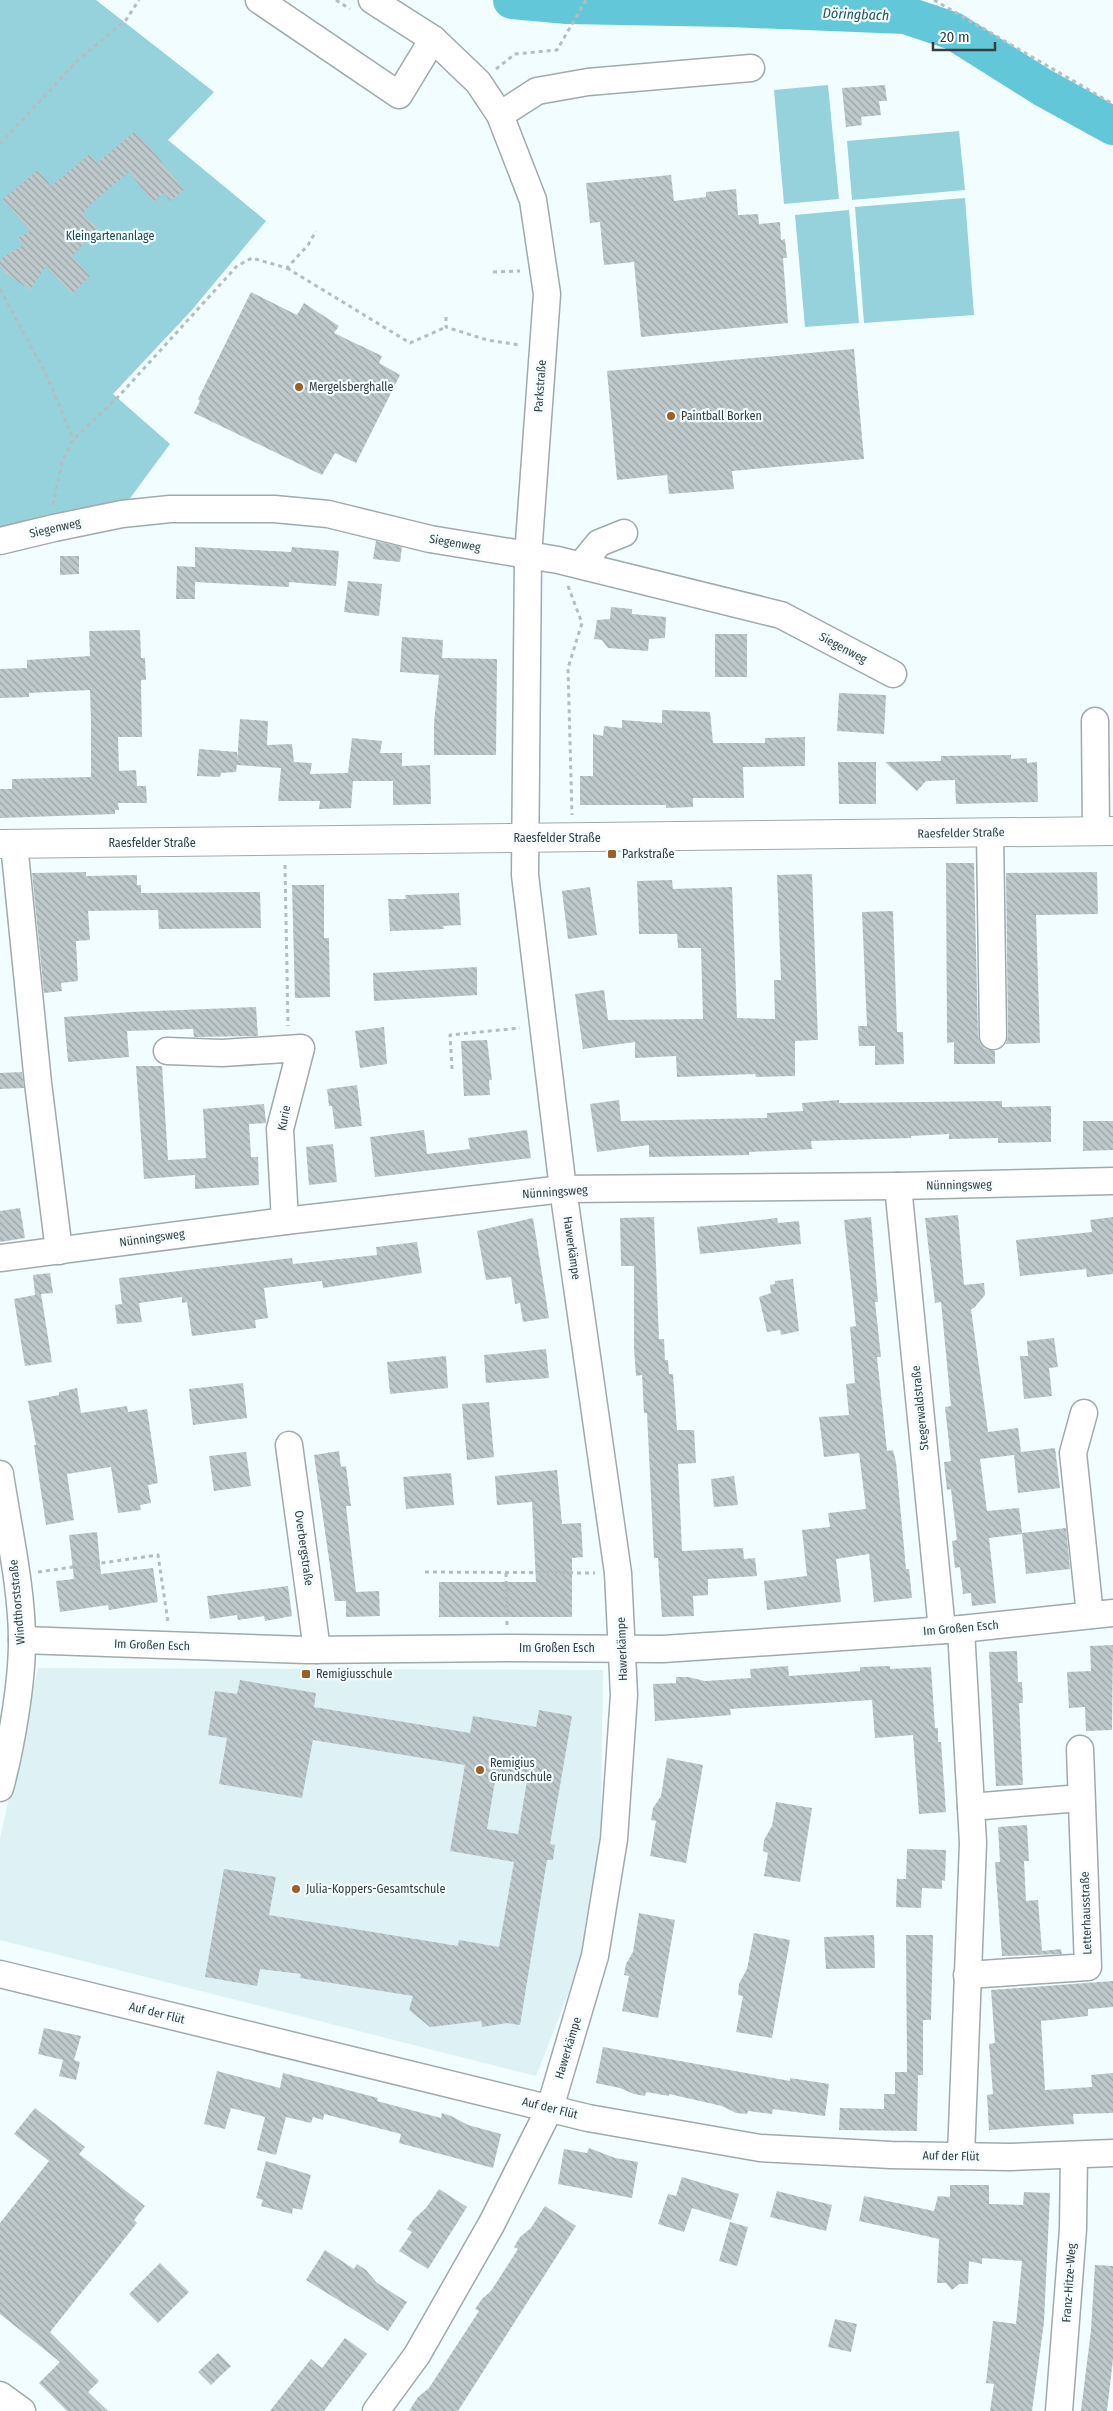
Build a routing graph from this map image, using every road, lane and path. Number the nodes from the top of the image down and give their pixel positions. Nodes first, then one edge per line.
1 (139, 0) edge
2 (258, 0) edge
3 (372, 0) edge
4 (586, 0) edge
5 (934, 0) edge
6 (433, 39) junction
7 (751, 68) dead end
8 (478, 82) junction
9 (1113, 104) edge
10 (500, 116) junction
11 (0, 144) edge
12 (316, 231) dead end
13 (287, 268) junction
14 (527, 270) dead end
15 (494, 272) dead end
16 (0, 289) edge
17 (446, 317) dead end
18 (446, 327) junction
19 (528, 346) dead end
20 (73, 440) junction
21 (54, 528) junction
22 (624, 532) dead end
23 (0, 541) edge
24 (528, 556) junction
25 (570, 562) junction
26 (893, 674) dead end
27 (1095, 720) dead end
28 (1105, 831) edge
29 (990, 833) junction
30 (572, 837) junction
31 (525, 838) junction
32 (285, 842) junction
33 (7, 844) edge
34 (543, 1026) junction
35 (993, 1036) dead end
36 (301, 1048) junction
37 (167, 1051) dead end
38 (452, 1069) dead end
39 (1113, 1181) edge
40 (898, 1186) junction
41 (564, 1189) junction
42 (285, 1221) junction
43 (59, 1251) junction
44 (0, 1258) edge
45 (1084, 1413) dead end
46 (289, 1446) dead end
47 (0, 1474) edge
48 (425, 1572) dead end
49 (506, 1573) junction
50 (618, 1573) junction
51 (16, 1576) junction
52 (1102, 1614) edge
53 (952, 1630) junction
54 (22, 1640) junction
55 (172, 1646) junction
56 (507, 1648) junction
57 (623, 1649) junction
58 (317, 1650) junction
59 (1080, 1749) dead end
60 (0, 1788) edge
61 (1081, 1798) junction
62 (971, 1807) junction
63 (0, 1974) edge
64 (967, 1976) junction
65 (550, 2108) junction
66 (1113, 2153) edge
67 (1074, 2155) junction
68 (961, 2156) junction
69 (0, 2395) edge
70 (22, 2411) edge
71 (376, 2411) edge
72 (1059, 2411) edge

1 - 11 path
2 - 6 street
3 - 6 street, Parkstraße
4 - 8 path
5 - 9 path
6 - 8 street, Parkstraße
7 - 10 street
8 - 10 street, Parkstraße
10 - 24 street, Parkstraße
12 - 13 path
13 - 18 path
13 - 20 path
14 - 15 path
16 - 20 path
17 - 18 path
18 - 19 path
20 - 21 path
21 - 23 street, Siegenweg
21 - 24 street, Siegenweg
22 - 25 street
24 - 25 street, Siegenweg
24 - 31 street, Parkstraße
25 - 26 street, Siegenweg
25 - 30 path
27 - 28 street
28 - 29 main road, Raesfelder Straße
29 - 30 main road, Raesfelder Straße
29 - 35 street
30 - 31 main road, Raesfelder Straße
31 - 32 main road, Raesfelder Straße
31 - 34 street, Hawerkämpe
32 - 33 main road, Raesfelder Straße
32 - 36 path
33 - 43 street
34 - 38 path
34 - 41 street, Hawerkämpe
36 - 37 street
36 - 42 street, Kurie
39 - 40 street, Nünningsweg
40 - 41 street, Nünningsweg
40 - 53 street, Stegerwaldstraße
41 - 42 street, Nünningsweg
41 - 50 street, Hawerkämpe
42 - 43 street, Nünningsweg
43 - 44 street, Nünningsweg
45 - 52 street, Im Großen Esch
46 - 58 street, Overbergstraße
47 - 51 street, Windthorststraße
48 - 49 path
49 - 50 path
49 - 56 path
50 - 57 street, Hawerkämpe
51 - 54 street, Windthorststraße
51 - 55 path
52 - 53 street, Im Großen Esch
53 - 57 street, Im Großen Esch
53 - 62 street
54 - 55 street, Im Großen Esch
54 - 60 street, Windthorststraße
55 - 58 street, Im Großen Esch
56 - 57 street, Im Großen Esch
56 - 58 street, Im Großen Esch
57 - 65 street, Hawerkämpe
59 - 61 street, Letterhausstraße
61 - 62 street
61 - 64 street, Letterhausstraße
62 - 64 street
63 - 65 street, Auf der Flüt
64 - 68 street
65 - 68 street, Auf der Flüt
65 - 71 street, Hawerkämpe
66 - 67 street, Auf der Flüt
67 - 68 street, Auf der Flüt
67 - 72 street, Franz-Hitze-Weg
69 - 70 street

